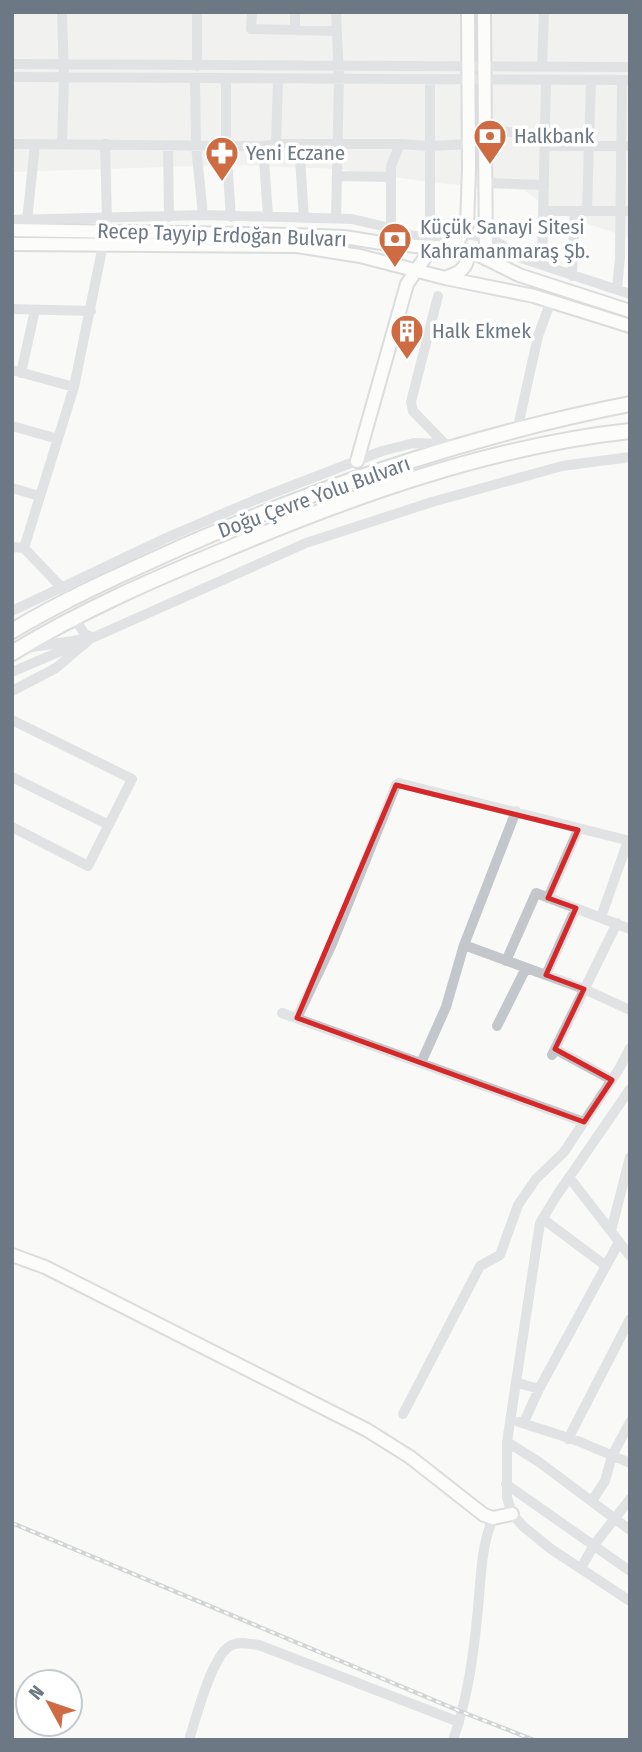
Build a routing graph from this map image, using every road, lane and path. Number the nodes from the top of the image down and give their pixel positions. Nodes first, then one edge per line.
1 (62, 12) edge
2 (197, 12) edge
3 (251, 12) edge
4 (295, 12) edge
5 (336, 12) edge
6 (468, 12) edge
7 (484, 12) edge
8 (544, 12) edge
9 (295, 30) junction
10 (336, 31) junction
11 (12, 64) edge
12 (64, 64) junction
13 (197, 66) junction
14 (338, 66) junction
15 (484, 66) junction
16 (468, 67) junction
17 (542, 67) junction
18 (630, 67) edge
19 (12, 77) edge
20 (64, 78) junction
21 (195, 79) junction
22 (226, 79) junction
23 (278, 79) junction
24 (339, 79) junction
25 (430, 80) junction
26 (546, 80) junction
27 (591, 80) junction
28 (626, 80) edge
29 (469, 81) junction
30 (485, 81) junction
31 (626, 121) edge
32 (485, 130) junction
33 (545, 141) junction
34 (12, 144) edge
35 (35, 144) junction
36 (105, 144) junction
37 (276, 144) junction
38 (299, 144) junction
39 (400, 144) junction
40 (469, 144) junction
41 (62, 145) junction
42 (226, 145) junction
43 (338, 145) junction
44 (168, 146) junction
45 (196, 146) junction
46 (263, 146) junction
47 (430, 146) junction
48 (589, 146) junction
49 (626, 146) edge
50 (337, 176) junction
51 (391, 177) junction
52 (485, 183) junction
53 (544, 185) junction
54 (625, 191) edge
55 (543, 211) junction
56 (575, 211) junction
57 (587, 211) junction
58 (625, 211) edge
59 (202, 215) junction
60 (268, 216) junction
61 (169, 217) junction
62 (231, 217) junction
63 (107, 218) junction
64 (304, 218) junction
65 (336, 218) junction
66 (12, 220) edge
67 (27, 221) junction
68 (12, 230) edge
69 (391, 232) junction
70 (464, 234) junction
71 (485, 236) junction
72 (12, 244) edge
73 (103, 245) junction
74 (439, 245) junction
75 (625, 257) edge
76 (486, 259) junction
77 (542, 265) junction
78 (417, 269) junction
79 (572, 276) junction
80 (445, 278) junction
81 (617, 289) junction
82 (630, 294) edge
83 (438, 296) dead end
84 (551, 301) junction
85 (12, 309) edge
86 (35, 310) junction
87 (91, 311) junction
88 (630, 311) edge
89 (630, 326) edge
90 (16, 372) edge
91 (74, 387) junction
92 (630, 404) edge
93 (12, 426) edge
94 (517, 431) junction
95 (630, 431) edge
96 (58, 439) junction
97 (445, 444) junction
98 (465, 444) junction
99 (630, 457) edge
100 (357, 461) junction
101 (12, 488) edge
102 (40, 496) junction
103 (18, 547) edge
104 (63, 589) junction
105 (12, 611) edge
106 (75, 619) junction
107 (12, 631) edge
108 (92, 638) junction
109 (16, 651) edge
110 (12, 672) edge
111 (12, 691) edge
112 (12, 720) edge
113 (12, 777) edge
114 (516, 811) junction
115 (109, 825) junction
116 (12, 827) edge
117 (578, 830) junction
118 (629, 841) edge
119 (548, 898) junction
120 (576, 908) junction
121 (601, 917) junction
122 (617, 923) junction
123 (630, 929) edge
124 (464, 945) junction
125 (506, 961) junction
126 (526, 968) junction
127 (545, 975) junction
128 (583, 989) junction
129 (630, 1010) edge
130 (282, 1013) dead end
131 (297, 1018) junction
132 (497, 1026) dead end
133 (630, 1048) edge
134 (421, 1063) junction
135 (612, 1080) junction
136 (630, 1089) edge
137 (583, 1122) junction
138 (630, 1157) edge
139 (569, 1177) junction
140 (542, 1219) junction
141 (611, 1231) junction
142 (619, 1242) junction
143 (12, 1255) edge
144 (630, 1256) edge
145 (606, 1266) junction
146 (630, 1320) edge
147 (518, 1383) junction
148 (539, 1389) junction
149 (403, 1414) dead end
150 (511, 1421) junction
151 (524, 1422) junction
152 (630, 1422) edge
153 (568, 1439) junction
154 (507, 1442) junction
155 (612, 1456) junction
156 (630, 1463) edge
157 (506, 1484) junction
158 (630, 1499) edge
159 (592, 1502) junction
160 (512, 1514) junction
161 (493, 1518) junction
162 (614, 1519) junction
163 (630, 1530) edge
164 (594, 1545) junction
165 (582, 1568) junction
166 (630, 1571) edge
167 (630, 1601) edge
168 (459, 1723) junction
169 (189, 1740) edge
170 (453, 1740) edge

1 - 12 street
2 - 13 street
3 - 9 street
4 - 9 street
5 - 10 street
6 - 16 main road
7 - 15 main road
8 - 17 street
9 - 10 street
10 - 14 street
11 - 12 street
12 - 13 street
12 - 20 street
13 - 14 street
14 - 16 street
14 - 24 street
15 - 16 street
15 - 17 street
15 - 30 main road
16 - 29 main road
17 - 18 street
19 - 20 street
20 - 21 street
20 - 41 street
21 - 22 street
21 - 45 street
22 - 23 street
22 - 42 street
23 - 24 street
23 - 37 street
24 - 25 street
24 - 43 street
25 - 29 street
25 - 47 street
26 - 27 street
26 - 30 street
26 - 33 street
27 - 28 street
27 - 48 street
28 - 31 street
29 - 30 street
29 - 40 main road
30 - 32 main road
31 - 49 street
32 - 33 street
32 - 52 main road
33 - 48 street
33 - 53 street
34 - 35 street
35 - 41 street
35 - 67 street
36 - 41 street
36 - 44 street
36 - 63 street
37 - 38 street
37 - 46 street
38 - 43 street
38 - 64 street
39 - 43 street
39 - 47 street
39 - 51 street
40 - 47 street
40 - 70 main road
42 - 45 street
42 - 46 street
42 - 62 street
43 - 50 street
44 - 45 street
44 - 61 street
45 - 59 street
46 - 60 street
47 - 74 street
48 - 49 street
48 - 57 street
49 - 54 street
50 - 51 street
50 - 65 street
51 - 69 street
52 - 53 street
52 - 71 main road
53 - 55 street
54 - 58 street
55 - 56 street
55 - 77 street
56 - 57 street
56 - 79 street
57 - 58 street
58 - 75 street
59 - 61 street
59 - 62 street
60 - 62 street
60 - 64 street
61 - 63 street
63 - 67 street
64 - 65 street
65 - 69 street
66 - 67 street
68 - 74 main road, Recep Tayyip Erdoğan Bulvarı
69 - 74 street
70 - 71 street
70 - 74 main road
70 - 74 street
71 - 76 main road
71 - 77 street
72 - 73 main road, Recep Tayyip Erdoğan Bulvarı
73 - 78 main road, Recep Tayyip Erdoğan Bulvarı
73 - 87 street
74 - 76 main road, Recep Tayyip Erdoğan Bulvarı
74 - 78 main road
74 - 80 main road
75 - 81 street
76 - 88 main road, Recep Tayyip Erdoğan Bulvarı
77 - 79 street
78 - 80 main road, Recep Tayyip Erdoğan Bulvarı
78 - 100 main road
79 - 81 street
80 - 84 main road, Recep Tayyip Erdoğan Bulvarı
81 - 82 street
83 - 97 street
84 - 89 main road, Recep Tayyip Erdoğan Bulvarı
84 - 94 street
85 - 86 street
86 - 87 street
86 - 90 street
87 - 91 street
90 - 91 street
91 - 96 street
92 - 94 highway, Doğu Çevre Yolu Bulvarı
93 - 96 street
94 - 98 highway, Doğu Çevre Yolu Bulvarı
95 - 106 highway, Doğu Çevre Yolu Bulvarı
96 - 102 street
97 - 98 street
97 - 100 street
98 - 107 highway, Doğu Çevre Yolu Bulvarı
99 - 108 street, Doğu Çevre Yolu Bulvarı
100 - 104 street
101 - 102 street
102 - 103 street
103 - 104 street
104 - 105 street
106 - 108 street
106 - 109 highway, Doğu Çevre Yolu Bulvarı
108 - 109 street, Doğu Çevre Yolu Bulvarı
108 - 110 street
108 - 111 street
112 - 115 street
113 - 115 street
114 - 117 street
114 - 124 street
114 - 131 street
115 - 116 street
117 - 118 street
117 - 119 street
118 - 121 street
119 - 120 street
119 - 125 street
120 - 121 street
120 - 127 street
121 - 122 street
122 - 123 street
122 - 128 street
124 - 125 street
124 - 134 street
125 - 126 street
126 - 127 street
126 - 132 street
127 - 128 street
128 - 129 street
128 - 135 street
130 - 131 street
131 - 134 street
133 - 135 street
134 - 137 street
135 - 137 street
136 - 139 street
137 - 149 street
138 - 141 street
139 - 140 street
139 - 141 street
140 - 145 street
140 - 147 street
141 - 142 street
142 - 144 street
142 - 145 street
143 - 161 main road
145 - 148 street
146 - 153 street
147 - 148 street
147 - 150 street
148 - 151 street
150 - 151 street
150 - 154 street
151 - 153 street
152 - 155 street
153 - 155 street
154 - 157 street
154 - 159 street
155 - 156 street
155 - 159 street
157 - 160 street
157 - 164 street
158 - 162 street
159 - 162 street
160 - 161 main road
160 - 165 street
161 - 168 street
162 - 163 street
162 - 164 street
164 - 165 street
164 - 166 street
165 - 167 street
168 - 169 street
168 - 170 street

